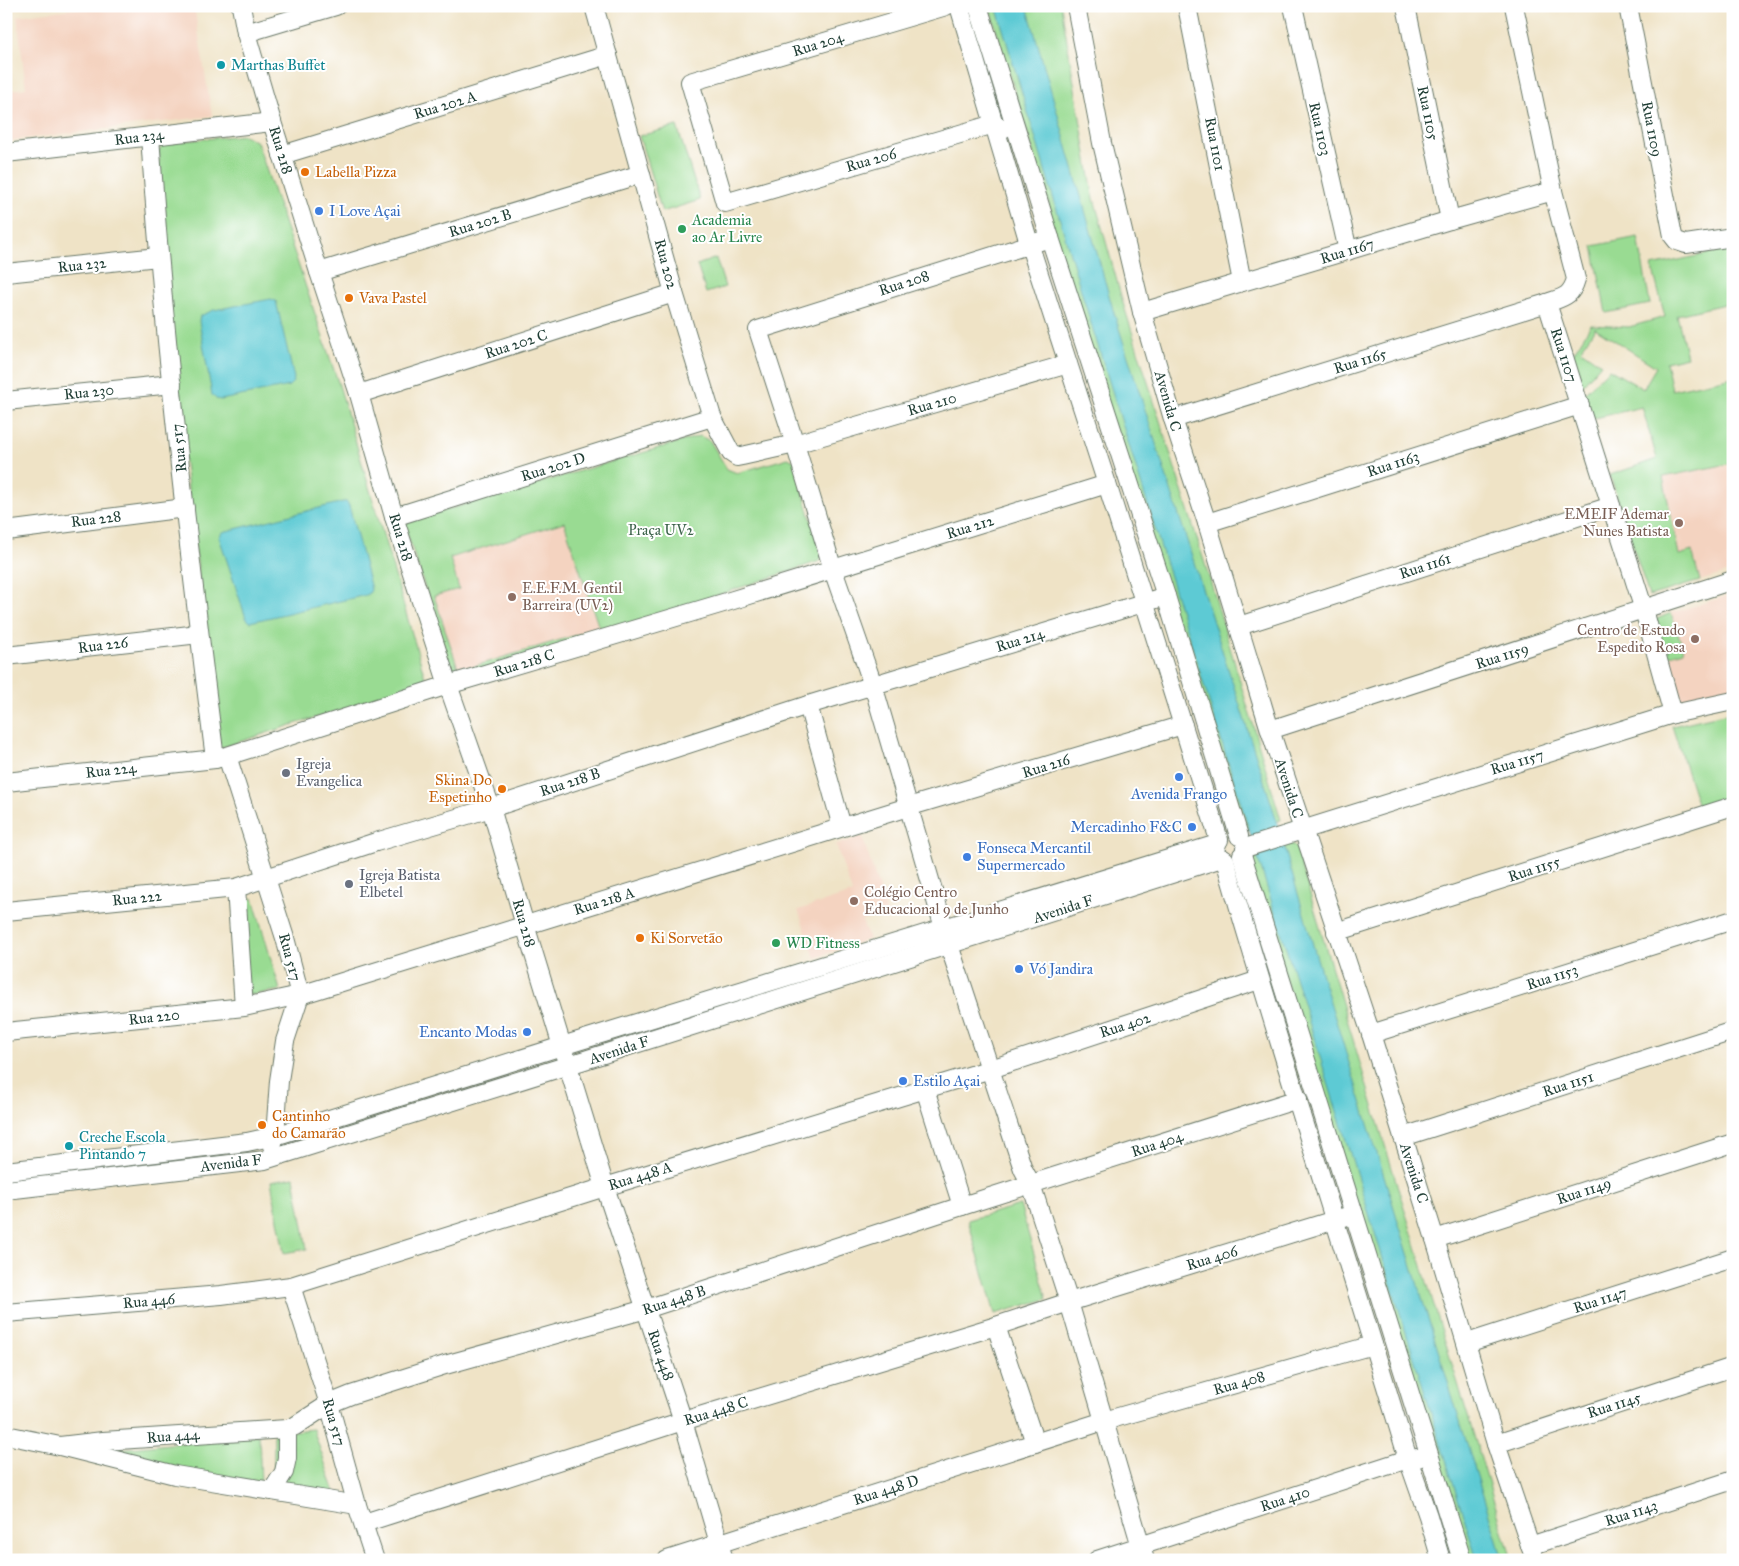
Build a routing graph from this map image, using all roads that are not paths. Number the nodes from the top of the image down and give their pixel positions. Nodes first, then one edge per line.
1 (241, 6) edge
2 (336, 6) edge
3 (594, 6) edge
4 (946, 6) edge
5 (958, 6) edge
6 (978, 6) edge
7 (1076, 6) edge
8 (1188, 6) edge
9 (1293, 6) edge
10 (1406, 6) edge
11 (1514, 6) edge
12 (1628, 6) edge
13 (246, 34) junction
14 (608, 55) junction
15 (272, 122) junction
16 (1014, 123) junction
17 (994, 124) junction
18 (150, 136) junction
19 (6, 153) edge
20 (282, 155) junction
21 (641, 174) junction
22 (1553, 191) junction
23 (725, 203) joint
24 (1450, 220) junction
25 (1733, 237) edge
26 (1050, 238) junction
27 (1029, 243) junction
28 (1348, 251) junction
29 (158, 257) junction
30 (319, 272) junction
31 (6, 273) edge
32 (1242, 282) junction
33 (674, 294) junction
34 (1547, 303) junction
35 (1142, 312) junction
36 (1068, 364) junction
37 (172, 384) junction
38 (359, 394) junction
39 (6, 401) edge
40 (1580, 405) junction
41 (712, 417) junction
42 (1173, 419) junction
43 (795, 444) junction
44 (1107, 484) junction
45 (1611, 506) junction
46 (185, 508) junction
47 (394, 517) junction
48 (1207, 523) junction
49 (6, 530) edge
50 (833, 570) junction
51 (1733, 580) edge
52 (1166, 596) junction
53 (1144, 603) junction
54 (1644, 610) junction
55 (1239, 626) junction
56 (199, 634) junction
57 (6, 656) edge
58 (874, 684) junction
59 (448, 685) junction
60 (1733, 701) edge
61 (808, 705) junction
62 (1673, 714) junction
63 (1183, 725) junction
64 (1270, 730) junction
65 (221, 758) junction
66 (6, 782) edge
67 (908, 806) junction
68 (1733, 806) edge
69 (492, 808) junction
70 (842, 827) junction
71 (1295, 831) junction
72 (1246, 846) junction
73 (1221, 851) junction
74 (266, 878) junction
75 (236, 888) junction
76 (6, 911) edge
77 (1733, 920) edge
78 (525, 925) junction
79 (944, 928) junction
80 (1336, 932) junction
81 (949, 945) junction
82 (1259, 980) junction
83 (300, 995) junction
84 (244, 1007) junction
85 (1733, 1031) edge
86 (6, 1032) edge
87 (1371, 1034) junction
88 (562, 1046) junction
89 (569, 1066) junction
90 (991, 1069) junction
91 (925, 1089) junction
92 (1298, 1099) junction
93 (275, 1136) junction
94 (1403, 1137) junction
95 (1733, 1142) edge
96 (265, 1160) junction
97 (6, 1171) edge
98 (1024, 1186) junction
99 (605, 1187) junction
100 (6, 1190) edge
101 (962, 1206) junction
102 (1354, 1214) junction
103 (1334, 1220) junction
104 (1435, 1239) junction
105 (1733, 1258) edge
106 (290, 1286) junction
107 (1069, 1302) junction
108 (646, 1309) junction
109 (6, 1313) edge
110 (996, 1326) junction
111 (1467, 1343) junction
112 (1373, 1345) junction
113 (1733, 1366) edge
114 (329, 1404) junction
115 (683, 1421) junction
116 (1104, 1421) junction
117 (287, 1429) junction
118 (6, 1435) edge
119 (1035, 1443) junction
120 (1496, 1444) junction
121 (60, 1446) junction
122 (1430, 1456) junction
123 (1408, 1459) junction
124 (1733, 1480) edge
125 (272, 1491) junction
126 (357, 1505) junction
127 (364, 1523) junction
128 (719, 1543) junction
129 (1143, 1553) edge
130 (1532, 1553) edge
131 (376, 1560) edge
132 (667, 1560) edge
133 (724, 1560) edge
134 (1097, 1560) edge
135 (1441, 1560) edge
136 (1462, 1560) edge

1 - 13 street, Rua 218
2 - 13 street
3 - 14 street, Rua 202
4 - 23 street, Rua 204
5 - 17 street
6 - 16 street
7 - 35 street, Avenida C
8 - 32 street, Rua 1101
9 - 28 street, Rua 1103
10 - 24 street, Rua 1105
11 - 22 street
12 - 25 street, Rua 1109
13 - 15 street, Rua 218
14 - 20 street, Rua 202 A
14 - 21 street, Rua 202
15 - 18 street, Rua 234
15 - 20 street, Rua 218
16 - 17 street, Rua 206
16 - 26 street
17 - 23 street, Rua 206
17 - 27 street
18 - 19 street, Rua 234
18 - 29 street, Rua 517
20 - 30 street, Rua 218
21 - 30 street, Rua 202 B
21 - 33 street, Rua 202
22 - 24 street, Rua 1167
22 - 34 street
24 - 28 street, Rua 1167
26 - 27 street, Rua 208
26 - 52 street
27 - 36 street
27 - 43 street, Rua 208
28 - 32 street, Rua 1167
29 - 31 street, Rua 232
29 - 37 street, Rua 517
30 - 38 street, Rua 218
32 - 35 street, Rua 1167
33 - 38 street, Rua 202 C
33 - 41 street, Rua 202
34 - 40 street, Rua 1107
34 - 42 street, Rua 1165
35 - 42 street, Avenida C
36 - 43 street, Rua 210
36 - 44 street
37 - 39 street, Rua 230
37 - 46 street, Rua 517
38 - 47 street, Rua 218
40 - 45 street, Rua 1107
40 - 48 street, Rua 1163
41 - 43 street, Rua 202
41 - 47 street, Rua 202 D
42 - 48 street, Avenida C
43 - 50 street
44 - 50 street, Rua 212
44 - 53 street
45 - 54 street, Rua 1107
45 - 55 street, Rua 1161
46 - 49 street, Rua 228
46 - 56 street, Rua 517
47 - 59 street, Rua 218
48 - 55 street, Avenida C
50 - 58 street
50 - 59 street, Rua 218 C
51 - 54 street, Rua 1159
52 - 53 street, Rua 214
52 - 72 street
53 - 58 street, Rua 214
53 - 63 street
54 - 62 street, Rua 1107
54 - 64 street, Rua 1159
55 - 64 street, Avenida C
56 - 57 street, Rua 226
56 - 65 street, Rua 517
58 - 61 street, Rua 218 B
58 - 67 street
59 - 65 street, Rua 218 C
59 - 69 street, Rua 218
60 - 62 street, Rua 1157
61 - 69 street, Rua 218 B
61 - 70 street
62 - 71 street, Rua 1157
63 - 67 street, Rua 216
63 - 73 street
64 - 71 street, Avenida C
65 - 66 street, Rua 224
65 - 74 street, Rua 517
67 - 70 street, Rua 218 A
67 - 79 street
68 - 80 street, Rua 1155
69 - 74 street, Rua 218 B
69 - 78 street, Rua 218
70 - 78 street, Rua 218 A
71 - 72 street, Rua 1157
71 - 80 street, Avenida C
72 - 73 street
72 - 73 street
72 - 102 street
73 - 79 street, Avenida F
73 - 81 street, Avenida F
73 - 82 street
74 - 75 street, Rua 222
74 - 83 street, Rua 517
75 - 76 street, Rua 222
75 - 84 street
77 - 87 street, Rua 1153
78 - 83 street, Rua 218 A
78 - 88 street, Rua 218
79 - 81 street
79 - 88 street, Avenida F
80 - 87 street, Avenida C
81 - 89 street, Avenida F
81 - 90 street
82 - 90 street, Rua 402
82 - 92 street
83 - 84 street, Rua 220
83 - 93 street, Rua 517
84 - 86 street, Rua 220
85 - 94 street, Rua 1151
87 - 94 street, Avenida C
88 - 89 street, Rua 218
88 - 93 street, Avenida F
89 - 96 street, Avenida F
89 - 99 street, Rua 448
90 - 91 street, Rua 448 A
90 - 98 street
91 - 99 street, Rua 448 A
91 - 101 street
92 - 98 street, Rua 404
92 - 103 street
93 - 96 street, Rua 517
93 - 97 street, Avenida F
94 - 104 street, Avenida C
95 - 104 street, Rua 1149
96 - 100 street, Avenida F
98 - 101 street, Rua 448 B
98 - 107 street
99 - 106 street, Rua 448 A
99 - 108 street, Rua 448
101 - 108 street, Rua 448 B
102 - 103 street, Rua 406
102 - 122 street
103 - 107 street, Rua 406
103 - 112 street
104 - 111 street, Avenida C
105 - 111 street, Rua 1147
106 - 109 street, Rua 446
106 - 114 street, Rua 517
107 - 110 street, Rua 448 C
107 - 116 street
108 - 114 street, Rua 448 B
108 - 115 street, Rua 448
110 - 115 street, Rua 448 C
110 - 119 street
111 - 120 street, Avenida C
112 - 116 street, Rua 408
112 - 123 street
113 - 120 street, Rua 1145
114 - 117 street, Rua 444
114 - 126 street, Rua 517
115 - 127 street, Rua 448 C
115 - 128 street, Rua 448
116 - 119 street, Rua 448 D
116 - 129 street
117 - 121 street, Rua 444
117 - 125 street
118 - 121 street, Rua 444
119 - 128 street, Rua 448 D
120 - 130 street, Avenida C
121 - 125 street, Rua 444
122 - 123 street, Rua 410
122 - 136 street
123 - 129 street, Rua 410
123 - 135 street
124 - 130 street, Rua 1143
125 - 126 street, Rua 444
126 - 127 street, Rua 517
127 - 131 street, Rua 517
128 - 132 street, Rua 448 D
128 - 133 street, Rua 448
129 - 134 street, Rua 410

